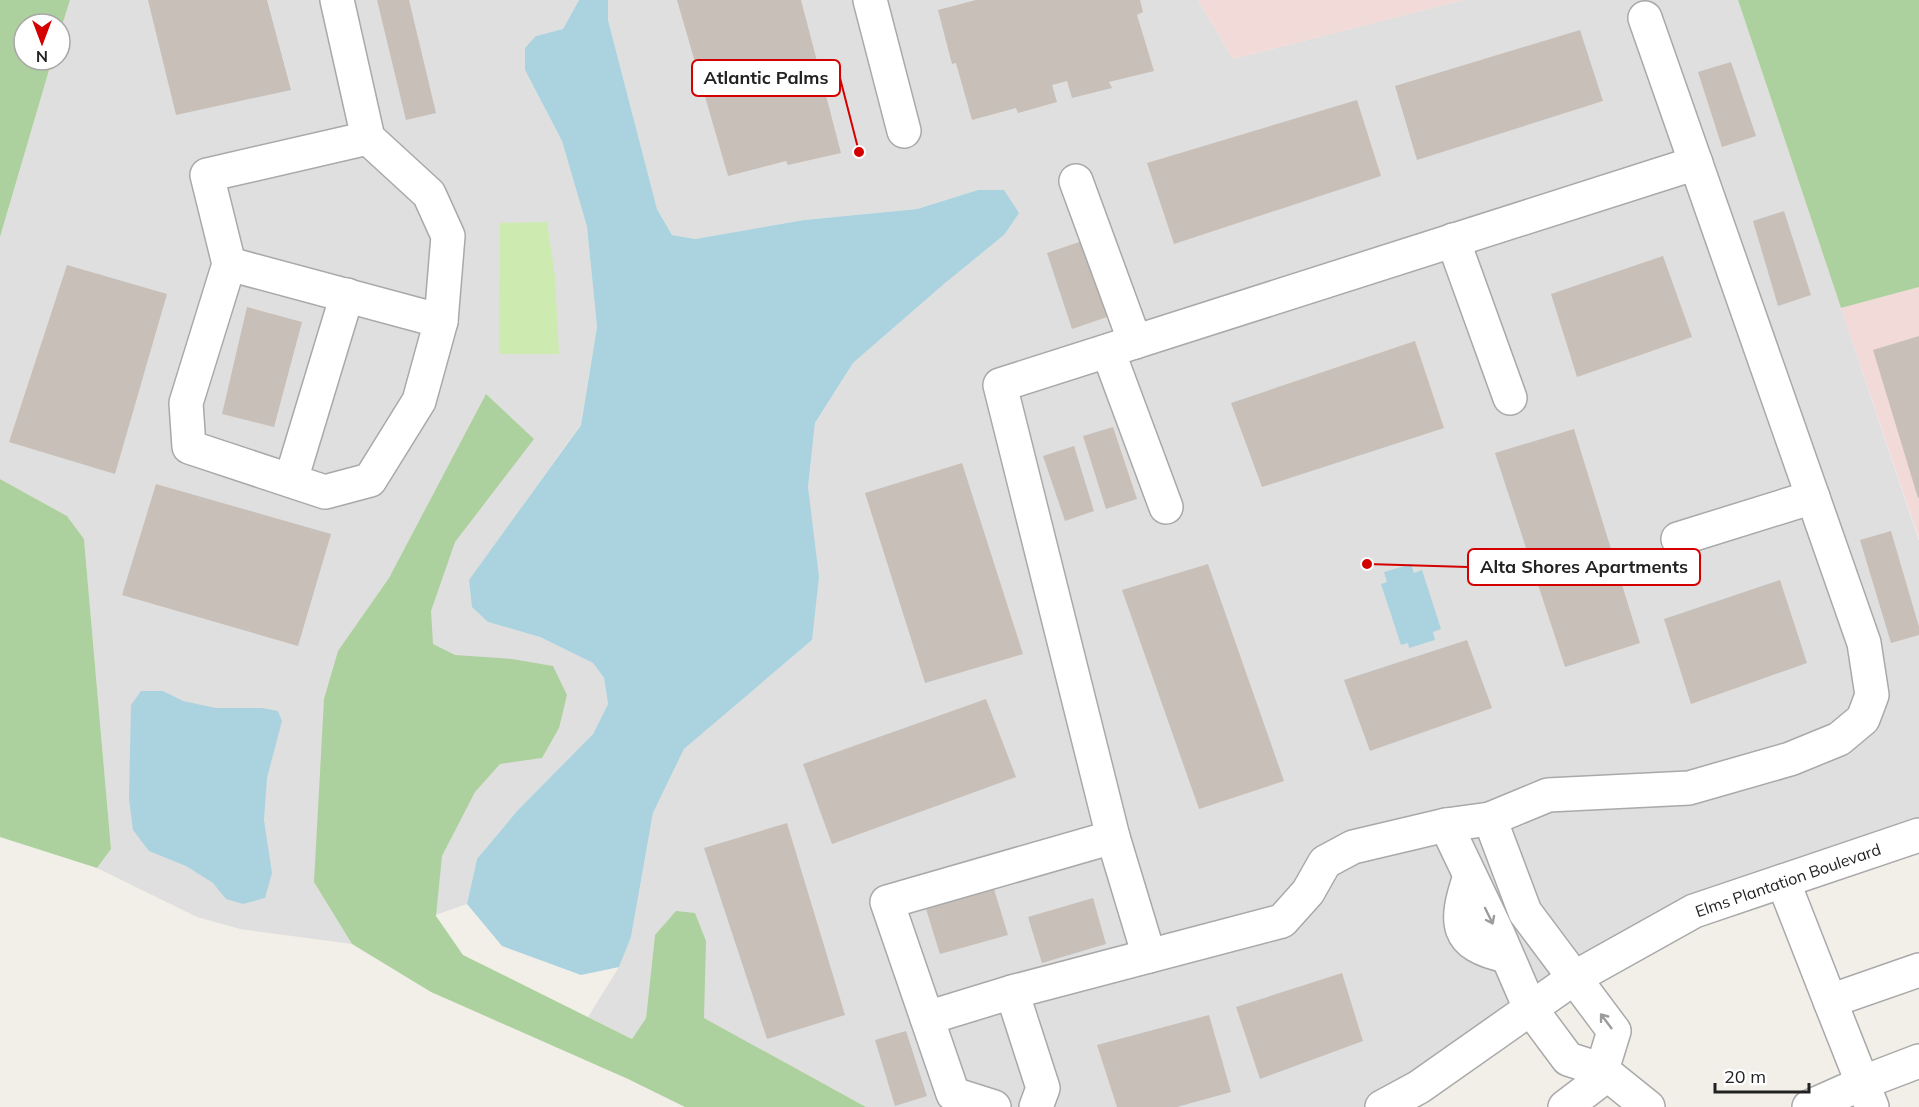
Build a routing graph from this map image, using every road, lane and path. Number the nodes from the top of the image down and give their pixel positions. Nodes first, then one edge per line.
1 (337, 0) edge
2 (870, 0) edge
3 (1645, 18) dead end
4 (904, 132) dead end
5 (368, 138) junction
6 (1696, 163) junction
7 (1076, 180) dead end
8 (1453, 240) junction
9 (229, 264) junction
10 (346, 295) junction
11 (441, 321) junction
12 (1122, 347) junction
13 (1510, 398) dead end
14 (291, 480) junction
15 (1813, 497) junction
16 (1167, 507) dead end
17 (1678, 539) dead end
18 (1490, 819) junction
19 (1446, 825) junction
20 (1919, 835) edge
21 (1113, 837) junction
22 (1783, 881) junction
23 (1149, 956) junction
24 (1919, 970) edge
25 (1574, 978) junction
26 (1012, 992) junction
27 (1830, 1001) junction
28 (1530, 1008) junction
29 (927, 1018) junction
30 (1919, 1061) edge
31 (1604, 1072) junction
32 (1868, 1095) edge
33 (1413, 1097) edge
34 (994, 1107) edge
35 (1036, 1107) edge
36 (1382, 1107) edge
37 (1565, 1107) edge
38 (1648, 1107) edge
39 (1809, 1107) edge

1 - 5 street
2 - 4 street
3 - 6 street
5 - 9 street
5 - 11 street
6 - 8 street
6 - 15 street
7 - 12 street
8 - 12 street
8 - 13 street
9 - 10 street
9 - 14 street
10 - 11 street
10 - 14 street
11 - 14 street
12 - 16 street
12 - 21 street
15 - 17 street
15 - 18 street
18 - 19 street
18 - 25 street
19 - 23 street
19 -> 28 street
20 - 22 street, Elms Plantation Boulevard
21 - 23 street
21 - 29 street
22 - 25 street, Elms Plantation Boulevard
22 - 27 street
23 - 26 street
24 - 27 street
25 - 28 street, Elms Plantation Boulevard
31 -> 25 street
26 - 29 street
26 - 35 street
27 - 32 street
28 - 31 street
28 - 33 street, Elms Plantation Boulevard
29 - 34 street
30 - 32 street
31 - 37 street
31 - 38 street
32 - 39 street
33 - 36 street, Elms Plantation Boulevard

